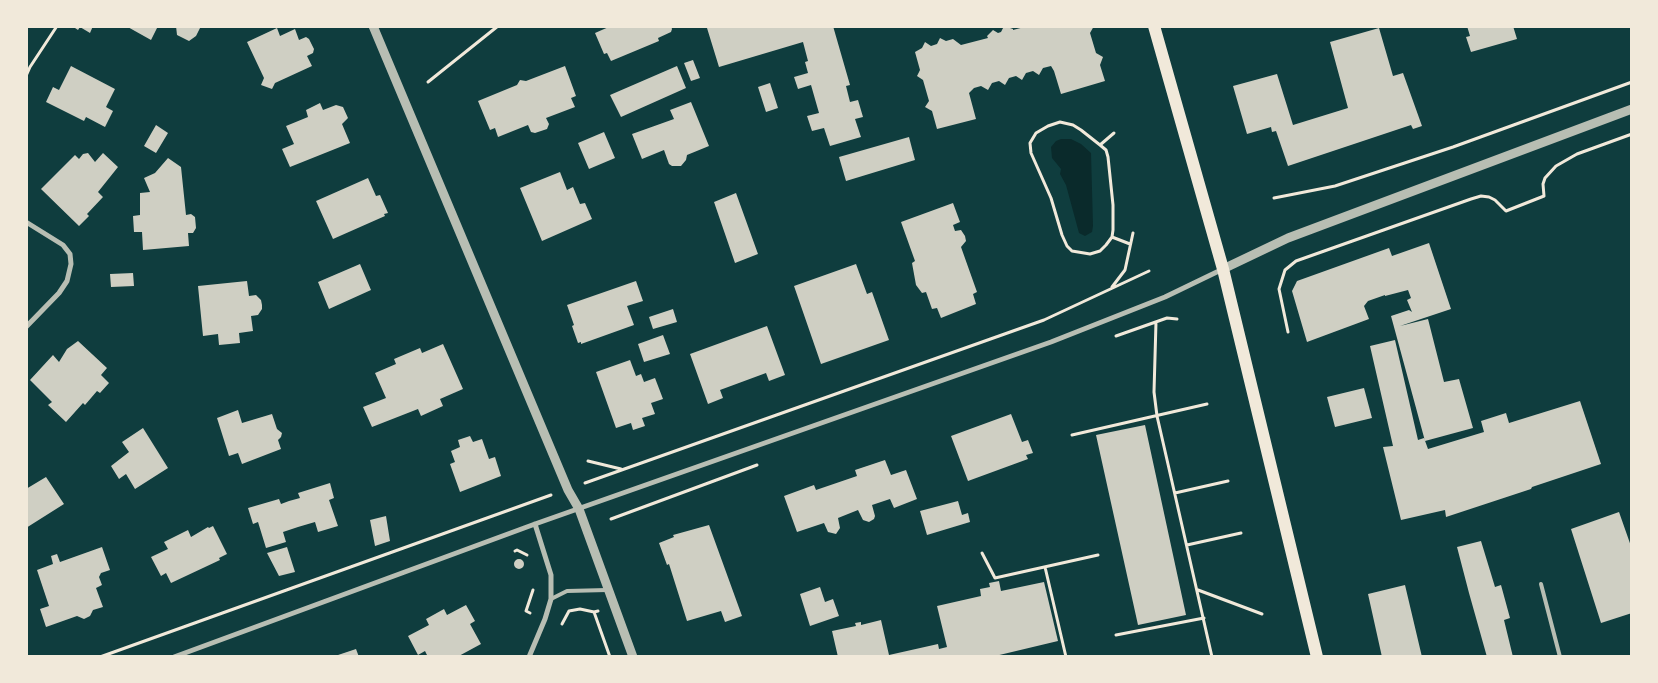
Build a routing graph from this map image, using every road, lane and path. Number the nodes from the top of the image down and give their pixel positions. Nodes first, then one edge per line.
1 (57, 26) edge
2 (373, 26) edge
3 (498, 26) edge
4 (1154, 26) edge
5 (26, 76) edge
6 (428, 82) dead end
7 (1632, 82) edge
8 (1632, 109) edge
9 (1114, 133) dead end
10 (1632, 134) edge
11 (1100, 144) junction
12 (1274, 198) dead end
13 (26, 222) edge
14 (1133, 233) dead end
15 (1112, 237) junction
16 (1130, 244) junction
17 (1224, 269) junction
18 (1150, 271) dead end
19 (1111, 289) junction
20 (1177, 319) dead end
21 (26, 327) edge
22 (1288, 332) dead end
23 (1207, 404) dead end
24 (1158, 416) junction
25 (1072, 436) dead end
26 (588, 460) dead end
27 (622, 470) junction
28 (1228, 481) dead end
29 (568, 490) junction
30 (1175, 493) junction
31 (579, 508) junction
32 (536, 524) junction
33 (1241, 533) dead end
34 (1187, 545) junction
35 (510, 552) dead end
36 (982, 553) dead end
37 (1098, 555) dead end
38 (530, 561) dead end
39 (1045, 567) junction
40 (533, 582) dead end
41 (1541, 584) dead end
42 (609, 590) junction
43 (1198, 590) junction
44 (551, 598) junction
45 (526, 611) dead end
46 (1262, 614) dead end
47 (1204, 618) junction
48 (562, 624) dead end
49 (1116, 635) dead end
50 (100, 657) edge
51 (174, 657) edge
52 (529, 657) edge
53 (610, 657) edge
54 (633, 657) edge
55 (1066, 657) edge
56 (1212, 657) edge
57 (1317, 657) edge
58 (1560, 657) edge

1 - 5 path
2 - 29 street
3 - 6 path
4 - 17 main road
7 - 12 path
8 - 17 street
9 - 11 path
10 - 22 path
11 - 15 path
11 - 15 path
13 - 21 street
14 - 16 path
15 - 16 path
16 - 19 path
17 - 31 street
17 - 57 main road
18 - 19 path
19 - 27 path
20 - 24 path
23 - 24 path
24 - 25 path
24 - 30 path
26 - 27 path
27 - 29 path
28 - 30 path
29 - 31 street
29 - 50 path
30 - 34 path
31 - 32 street
31 - 42 street
32 - 44 street
32 - 51 street
33 - 34 path
34 - 43 path
35 - 38 path
36 - 39 path
37 - 39 path
39 - 55 path
40 - 45 path
41 - 58 lane
42 - 44 lane
42 - 54 street
43 - 46 path
43 - 47 path
44 - 52 street
47 - 49 path
47 - 56 path
48 - 53 path

